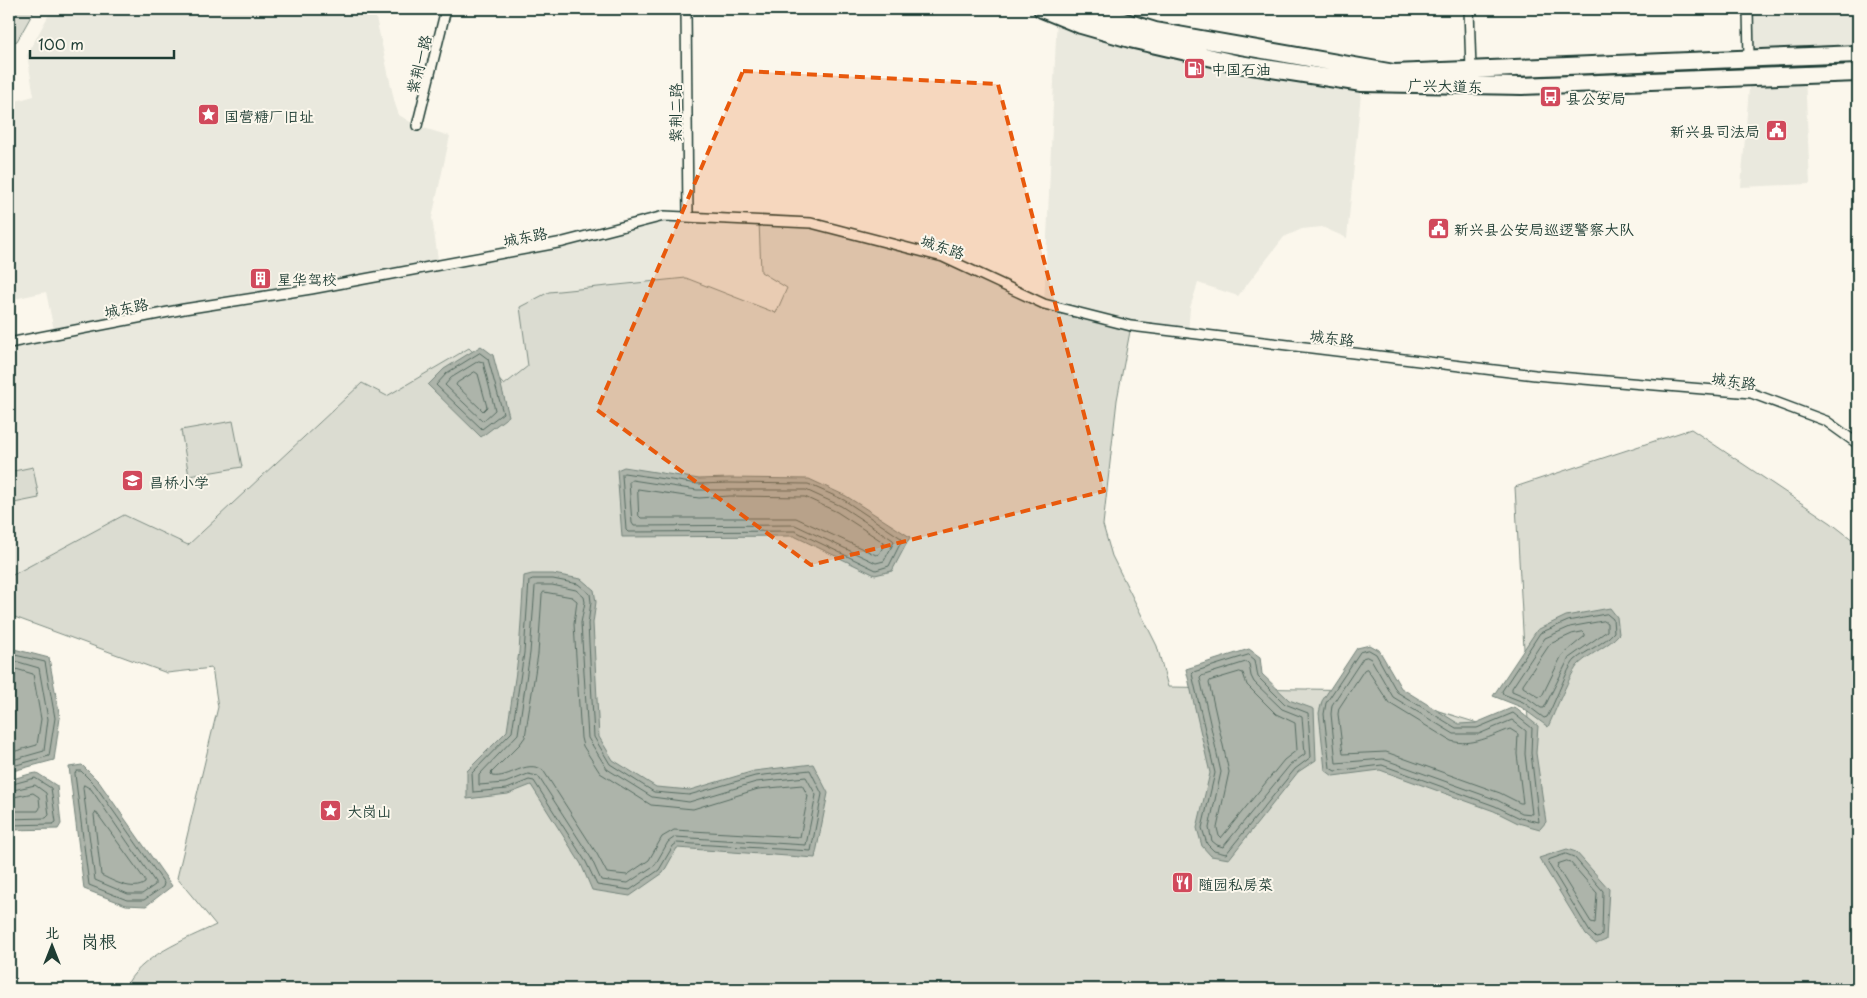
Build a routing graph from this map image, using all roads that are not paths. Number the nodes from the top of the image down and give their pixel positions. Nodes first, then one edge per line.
1 (446, 9) edge
2 (686, 9) edge
3 (1042, 9) edge
4 (1084, 9) edge
5 (1469, 9) edge
6 (1748, 9) edge
7 (1858, 54) edge
8 (1749, 58) junction
9 (1471, 70) junction
10 (1858, 73) edge
11 (417, 126) dead end
12 (688, 217) junction
13 (9, 344) edge
14 (1858, 444) edge

1 - 11 street, 紫荆一路
2 - 12 street, 紫荆二路
3 - 10 highway, 广兴大道东
4 - 9 highway, 广兴大道东
5 - 9 street
6 - 8 street
7 - 8 highway, 广兴大道东
8 - 9 highway, 广兴大道东
12 - 13 street, 城东路
12 - 14 street, 城东路

